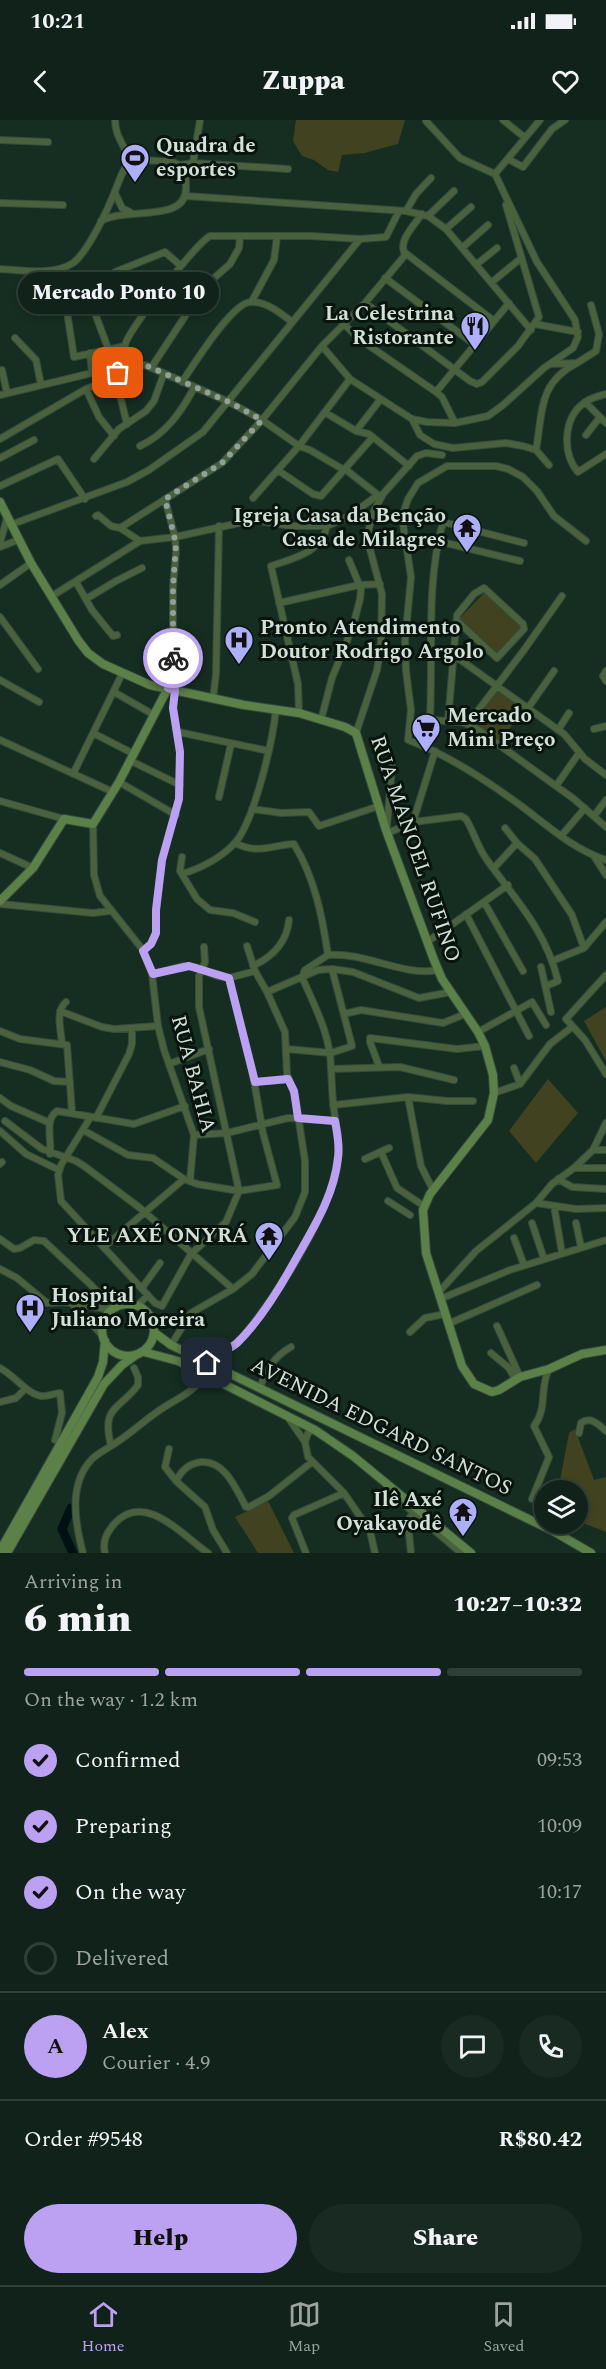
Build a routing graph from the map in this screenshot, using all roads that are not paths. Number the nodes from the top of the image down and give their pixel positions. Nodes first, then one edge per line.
1 (115, 120) edge
2 (200, 120) edge
3 (503, 120) edge
4 (540, 120) edge
5 (565, 120) edge
6 (426, 121) edge
7 (524, 137) junction
8 (0, 140) edge
9 (48, 142) dead end
10 (507, 159) junction
11 (193, 163) junction
12 (130, 164) junction
13 (181, 165) junction
14 (288, 169) dead end
15 (495, 174) junction
16 (431, 178) dead end
17 (503, 190) junction
18 (454, 191) dead end
19 (115, 192) junction
20 (186, 196) junction
21 (0, 203) edge
22 (63, 205) dead end
23 (471, 207) dead end
24 (402, 211) junction
25 (131, 213) junction
26 (425, 215) junction
27 (101, 221) junction
28 (488, 225) dead end
29 (446, 228) junction
30 (240, 236) junction
31 (277, 237) junction
32 (360, 239) junction
33 (463, 247) junction
34 (497, 248) dead end
35 (406, 255) junction
36 (520, 258) junction
37 (477, 264) junction
38 (182, 266) junction
39 (0, 269) edge
40 (115, 272) dead end
41 (386, 278) junction
42 (492, 282) junction
43 (90, 300) dead end
44 (252, 301) junction
45 (365, 303) junction
46 (509, 303) junction
47 (591, 305) dead end
48 (67, 312) dead end
49 (494, 321) junction
50 (292, 322) junction
51 (344, 324) junction
52 (533, 327) junction
53 (578, 332) junction
54 (15, 338) dead end
55 (474, 344) junction
56 (125, 346) junction
57 (322, 346) junction
58 (108, 348) junction
59 (90, 353) junction
60 (549, 363) junction
61 (578, 363) junction
62 (151, 368) junction
63 (124, 369) junction
64 (454, 369) junction
65 (2, 370) dead end
66 (92, 373) junction
67 (164, 373) junction
68 (115, 375) junction
69 (350, 379) junction
70 (182, 382) junction
71 (41, 385) junction
72 (86, 388) junction
73 (194, 388) junction
74 (436, 392) junction
75 (4, 394) edge
76 (606, 394) edge
77 (380, 400) junction
78 (229, 402) junction
79 (585, 402) junction
80 (326, 413) junction
81 (600, 417) junction
82 (412, 419) junction
83 (262, 420) junction
84 (455, 423) junction
85 (606, 423) edge
86 (127, 424) junction
87 (356, 431) junction
88 (586, 435) dead end
89 (114, 436) junction
90 (373, 437) junction
91 (0, 439) edge
92 (34, 440) dead end
93 (140, 446) dead end
94 (299, 446) junction
95 (442, 447) junction
96 (536, 450) junction
97 (606, 454) edge
98 (442, 455) junction
99 (0, 458) edge
100 (94, 459) dead end
101 (549, 465) dead end
102 (409, 466) junction
103 (447, 466) junction
104 (344, 469) junction
105 (279, 471) junction
106 (0, 486) edge
107 (379, 496) junction
108 (253, 498) dead end
109 (85, 499) junction
110 (165, 499) junction
111 (0, 502) edge
112 (96, 516) dead end
113 (9, 522) junction
114 (219, 526) junction
115 (327, 526) junction
116 (120, 528) junction
117 (175, 537) junction
118 (18, 540) junction
119 (140, 541) junction
120 (438, 541) junction
121 (586, 541) dead end
122 (524, 543) dead end
123 (0, 545) edge
124 (349, 560) dead end
125 (520, 561) dead end
126 (31, 564) junction
127 (142, 568) dead end
128 (76, 582) junction
129 (0, 585) edge
130 (359, 585) junction
131 (380, 585) junction
132 (52, 596) junction
133 (562, 596) dead end
134 (86, 599) junction
135 (279, 603) junction
136 (0, 617) edge
137 (458, 621) junction
138 (117, 635) dead end
139 (455, 656) junction
140 (38, 669) dead end
141 (554, 671) dead end
142 (606, 671) edge
143 (122, 674) junction
144 (0, 680) edge
145 (606, 681) edge
146 (496, 686) junction
147 (172, 689) junction
148 (114, 692) junction
149 (213, 699) junction
150 (39, 702) dead end
151 (528, 708) junction
152 (276, 710) junction
153 (299, 712) junction
154 (569, 712) dead end
155 (154, 716) junction
156 (321, 720) junction
157 (431, 720) junction
158 (448, 721) junction
159 (468, 724) junction
160 (606, 726) edge
161 (594, 729) dead end
162 (558, 730) junction
163 (178, 732) junction
164 (93, 733) junction
165 (356, 733) junction
166 (0, 740) edge
167 (231, 744) junction
168 (431, 749) junction
169 (269, 751) junction
170 (579, 753) junction
171 (133, 757) junction
172 (392, 767) dead end
173 (73, 774) junction
174 (606, 775) edge
175 (119, 782) junction
176 (180, 784) junction
177 (556, 786) junction
178 (113, 792) junction
179 (219, 797) dead end
180 (606, 800) edge
181 (0, 801) edge
182 (379, 806) junction
183 (585, 808) junction
184 (252, 809) junction
185 (176, 815) junction
186 (594, 816) junction
187 (64, 819) junction
188 (413, 822) junction
189 (93, 824) junction
190 (606, 827) edge
191 (505, 828) dead end
192 (387, 831) junction
193 (561, 836) junction
194 (235, 843) junction
195 (517, 843) junction
196 (0, 853) edge
197 (594, 856) junction
198 (182, 857) dead end
199 (606, 860) edge
200 (33, 868) junction
201 (494, 868) junction
202 (182, 874) junction
203 (606, 875) edge
204 (508, 885) junction
205 (1, 898) edge
206 (484, 902) junction
207 (110, 911) junction
208 (466, 914) junction
209 (289, 920) dead end
210 (255, 922) dead end
211 (606, 922) edge
212 (427, 942) junction
213 (247, 946) dead end
214 (204, 947) dead end
215 (584, 948) junction
216 (143, 951) junction
217 (328, 955) junction
218 (552, 961) junction
219 (541, 967) dead end
220 (254, 969) junction
221 (332, 969) junction
222 (202, 970) junction
223 (438, 970) junction
224 (523, 971) dead end
225 (153, 974) junction
226 (606, 975) edge
227 (302, 977) junction
228 (229, 978) junction
229 (546, 986) junction
230 (267, 992) junction
231 (451, 992) junction
232 (66, 1002) dead end
233 (60, 1011) junction
234 (516, 1011) junction
235 (551, 1012) dead end
236 (344, 1014) junction
237 (465, 1014) junction
238 (546, 1025) dead end
239 (158, 1026) junction
240 (572, 1027) junction
241 (132, 1028) junction
242 (0, 1031) edge
243 (478, 1032) junction
244 (529, 1036) dead end
245 (63, 1043) junction
246 (485, 1046) junction
247 (208, 1049) junction
248 (286, 1049) junction
249 (331, 1053) junction
250 (0, 1062) edge
251 (169, 1064) junction
252 (379, 1066) junction
253 (514, 1068) dead end
254 (331, 1069) junction
255 (606, 1074) edge
256 (288, 1079) junction
257 (454, 1080) dead end
258 (70, 1082) junction
259 (255, 1082) junction
260 (520, 1084) junction
261 (494, 1093) junction
262 (408, 1097) junction
263 (0, 1098) edge
264 (472, 1101) dead end
265 (333, 1105) junction
266 (185, 1106) junction
267 (72, 1112) junction
268 (93, 1118) junction
269 (298, 1118) junction
270 (5, 1121) dead end
271 (335, 1121) junction
272 (50, 1123) junction
273 (606, 1123) edge
274 (261, 1126) junction
275 (83, 1130) junction
276 (0, 1131) edge
277 (227, 1133) junction
278 (194, 1135) junction
279 (389, 1148) dead end
280 (593, 1150) junction
281 (606, 1150) edge
282 (381, 1152) junction
283 (50, 1154) junction
284 (64, 1156) junction
285 (365, 1159) dead end
286 (574, 1168) junction
287 (606, 1168) edge
288 (59, 1170) junction
289 (558, 1179) junction
290 (187, 1180) junction
291 (606, 1189) edge
292 (433, 1190) junction
293 (239, 1191) junction
294 (388, 1201) dead end
295 (536, 1203) junction
296 (424, 1206) junction
297 (554, 1206) junction
298 (606, 1208) edge
299 (144, 1213) junction
300 (410, 1215) dead end
301 (532, 1223) dead end
302 (576, 1223) dead end
303 (514, 1238) dead end
304 (0, 1239) edge
305 (606, 1240) edge
306 (104, 1247) junction
307 (581, 1247) junction
308 (562, 1253) junction
309 (191, 1254) junction
310 (544, 1259) junction
311 (160, 1263) dead end
312 (524, 1265) junction
313 (0, 1269) edge
314 (537, 1285) dead end
315 (142, 1288) junction
316 (233, 1289) junction
317 (148, 1295) junction
318 (439, 1296) junction
319 (70, 1302) junction
320 (136, 1306) junction
321 (113, 1309) junction
322 (445, 1314) junction
323 (448, 1324) junction
324 (497, 1326) dead end
325 (410, 1332) dead end
326 (158, 1336) junction
327 (104, 1338) junction
328 (171, 1345) junction
329 (291, 1347) dead end
330 (606, 1350) edge
331 (140, 1353) junction
332 (491, 1353) dead end
333 (155, 1354) junction
334 (103, 1362) junction
335 (207, 1363) junction
336 (0, 1368) edge
337 (134, 1368) dead end
338 (549, 1369) junction
339 (113, 1373) junction
340 (205, 1374) junction
341 (518, 1378) junction
342 (25, 1389) junction
343 (259, 1389) junction
344 (1, 1405) edge
345 (285, 1413) junction
346 (315, 1430) junction
347 (606, 1431) edge
348 (579, 1433) dead end
349 (55, 1440) dead end
350 (305, 1442) junction
351 (111, 1446) junction
352 (169, 1449) dead end
353 (312, 1462) junction
354 (176, 1481) junction
355 (392, 1487) junction
356 (344, 1493) junction
357 (532, 1499) dead end
358 (415, 1514) junction
359 (0, 1551) edge
360 (588, 1551) edge
361 (8, 1553) edge
362 (82, 1553) edge
363 (105, 1553) edge
364 (208, 1553) edge
365 (227, 1553) edge
366 (306, 1553) edge
367 (375, 1553) edge
368 (411, 1553) edge
369 (460, 1553) edge
370 (471, 1553) edge
371 (598, 1553) edge

1 - 12 street
2 - 11 street
3 - 7 street
4 - 7 street
5 - 10 street
6 - 15 street
7 - 10 street
8 - 9 street
10 - 15 street
11 - 13 street
11 - 14 street
12 - 13 street
12 - 19 street
13 - 20 street
15 - 17 street
16 - 24 street
17 - 36 street
17 - 53 street
18 - 26 street
19 - 25 street
19 - 27 street
20 - 24 street
20 - 25 street
21 - 22 street
23 - 29 street
24 - 26 street
24 - 32 street
25 - 27 street
26 - 29 street
26 - 35 street
27 - 39 street
28 - 33 street
29 - 33 street
30 - 31 street
30 - 38 street
30 - 62 street
31 - 32 street
31 - 44 street
32 - 50 street
33 - 37 street
34 - 37 street
35 - 41 street
35 - 49 street
36 - 42 street
36 - 52 street
37 - 42 street
38 - 40 street
38 - 56 street
41 - 45 street
41 - 55 street
42 - 46 street
43 - 58 street
44 - 50 street
44 - 70 street
45 - 51 street
45 - 64 street
46 - 49 street
46 - 52 street
47 - 61 street
48 - 59 street
49 - 55 street
50 - 78 street
51 - 57 street
51 - 74 street
52 - 53 street
52 - 64 street
53 - 60 street
54 - 71 street
55 - 64 street
56 - 58 street
56 - 63 street
57 - 69 street
57 - 83 street
58 - 59 street
59 - 66 street
60 - 61 street
60 - 84 street
61 - 96 street
62 - 63 street
62 - 67 street
63 - 66 street
63 - 68 street
64 - 74 street
65 - 75 street
66 - 71 street
67 - 70 street
67 - 86 street
68 - 72 street
68 - 86 street
69 - 77 street
69 - 80 street
70 - 73 street
71 - 75 street
72 - 89 street
72 - 91 street
73 - 78 street
73 - 93 street
74 - 84 street
76 - 79 street
77 - 82 street
77 - 87 street
78 - 83 street
78 - 109 street
79 - 81 street
79 - 97 street
80 - 87 street
80 - 94 street
81 - 85 street
81 - 88 street
82 - 84 street
82 - 95 street
83 - 94 street
83 - 110 street
86 - 89 street
87 - 90 street
89 - 100 street
90 - 102 street
90 - 104 street
92 - 99 street
94 - 104 street
94 - 105 street
95 - 96 street
95 - 98 street
96 - 101 street
98 - 102 street
98 - 103 street
102 - 107 street
103 - 121 street
103 - 168 street
104 - 105 street
104 - 107 street
105 - 108 street
106 - 109 street
107 - 115 street
107 - 131 street
109 - 113 street
110 - 116 street
110 - 117 street
111 - 113 main road, RUA MANOEL RUFINO
112 - 116 street
113 - 118 main road, RUA MANOEL RUFINO
113 - 123 street
114 - 115 street
114 - 117 street
114 - 149 street
115 - 135 street
116 - 119 street
117 - 119 street
117 - 147 street
118 - 123 street
118 - 126 main road, RUA MANOEL RUFINO
119 - 128 street
120 - 122 street
120 - 125 street
120 - 157 street
124 - 130 street
126 - 129 street
126 - 132 main road, RUA MANOEL RUFINO
127 - 134 street
128 - 132 street
128 - 134 street
130 - 131 street
130 - 135 street
130 - 156 street
131 - 165 street
132 - 143 main road, RUA MANOEL RUFINO
133 - 146 street
134 - 138 street
135 - 153 street
136 - 140 street
137 - 137 street
137 - 139 street
139 - 146 street
139 - 158 street
141 - 151 street
142 - 145 street
143 - 147 main road, RUA MANOEL RUFINO
143 - 148 street
144 - 150 street
146 - 151 street
146 - 159 street
147 - 149 main road, RUA MANOEL RUFINO
147 - 155 main road
147 - 163 street
148 - 155 street
148 - 164 street
149 - 152 main road, RUA MANOEL RUFINO
151 - 162 street
152 - 153 main road, RUA MANOEL RUFINO
152 - 169 street
153 - 156 main road, RUA MANOEL RUFINO
154 - 162 street
155 - 171 main road
156 - 165 main road, RUA MANOEL RUFINO
157 - 158 street
157 - 168 street
158 - 159 street
159 - 177 street
160 - 161 street
162 - 170 street
163 - 167 street
163 - 176 street
164 - 171 street
164 - 173 street
165 - 182 main road, RUA MANOEL RUFINO
166 - 173 street
167 - 169 street
167 - 179 street
168 - 188 street
168 - 193 street
169 - 184 street
170 - 174 street
170 - 177 street
171 - 175 main road
171 - 176 street
172 - 192 street
173 - 178 street
175 - 178 main road
175 - 185 street
176 - 185 street
177 - 183 street
178 - 189 main road
180 - 186 street
181 - 187 street
182 - 184 street
182 - 192 main road, RUA MANOEL RUFINO
183 - 186 street
183 - 193 street
184 - 194 street
185 - 216 street
186 - 190 street
187 - 189 main road
187 - 200 main road
188 - 192 street
188 - 201 street
189 - 207 street, RUA BAHIA
191 - 195 street
192 - 212 main road, RUA MANOEL RUFINO
193 - 197 street
194 - 202 street
194 - 217 street
195 - 201 street
195 - 215 street
196 - 200 street
197 - 199 street
197 - 203 street
198 - 202 street
200 - 205 main road
201 - 204 street
202 - 210 street
204 - 206 street
204 - 218 street
205 - 207 street
206 - 208 street
206 - 224 street
207 - 216 street, RUA BAHIA
208 - 212 street
208 - 234 street
209 - 220 street
211 - 215 street
212 - 223 main road, RUA MANOEL RUFINO
213 - 220 street
214 - 222 street
215 - 218 street
216 - 225 street, RUA BAHIA
217 - 223 street
217 - 227 street
218 - 229 street
219 - 229 street
220 - 228 street
220 - 230 street
221 - 227 street
221 - 231 street
221 - 236 street
222 - 225 street
222 - 228 street
222 - 247 street
223 - 231 main road, RUA MANOEL RUFINO
225 - 239 street, RUA BAHIA
226 - 240 street
227 - 230 street
227 - 249 street
228 - 259 street
229 - 235 street
230 - 248 street
231 - 237 main road, RUA MANOEL RUFINO
232 - 233 street
233 - 241 street
233 - 245 street
234 - 238 street
234 - 243 street
234 - 244 street
236 - 237 street
236 - 249 street
237 - 243 main road, RUA MANOEL RUFINO
239 - 241 street
239 - 251 street, RUA BAHIA
240 - 255 street
240 - 260 street
241 - 268 street
242 - 245 street
243 - 246 main road, RUA MANOEL RUFINO
245 - 258 street
246 - 252 street
246 - 261 main road, RUA MANOEL RUFINO
247 - 251 street
247 - 277 street
248 - 249 street
248 - 256 street
249 - 254 street
250 - 258 street
251 - 266 street, RUA BAHIA
252 - 254 street
252 - 257 street
253 - 260 street
254 - 265 street
256 - 259 street
256 - 269 street
258 - 267 street
259 - 274 street
260 - 261 street
261 - 292 main road, RUA MANOEL RUFINO
262 - 264 street
262 - 265 street
262 - 292 street
263 - 272 street
265 - 271 street
266 - 268 street
266 - 278 street, RUA BAHIA
267 - 268 street
267 - 272 street
268 - 275 street
269 - 271 street
269 - 274 street
269 - 316 street
270 - 283 street
271 - 335 street
272 - 283 street
273 - 280 street
274 - 277 street
274 - 293 street
275 - 284 street
275 - 290 street
276 - 288 street
277 - 278 street
277 - 293 street
278 - 290 street, RUA BAHIA
279 - 282 street
280 - 281 street
280 - 286 street
282 - 285 street
282 - 296 street
283 - 284 street
284 - 288 street
284 - 299 street
286 - 287 street
286 - 289 street
288 - 306 street
289 - 291 street
289 - 295 street
290 - 293 street
290 - 299 street
292 - 296 main road, RUA MANOEL RUFINO
293 - 309 street
294 - 300 street
295 - 297 street
295 - 318 street
296 - 318 main road
297 - 298 street
297 - 308 street
299 - 306 street
299 - 309 street
301 - 310 street
302 - 307 street
303 - 312 street
304 - 321 street
305 - 307 street
306 - 315 street
307 - 308 street
308 - 310 street
309 - 316 street
309 - 317 street
310 - 312 street
311 - 315 street
312 - 318 street
313 - 319 street
314 - 323 street
315 - 317 street
316 - 328 street
317 - 320 street
318 - 322 main road
319 - 321 street
319 - 327 street
320 - 321 main road
320 - 326 main road
321 - 327 main road
322 - 323 main road
322 - 325 street
323 - 341 main road
324 - 341 street
326 - 328 main road, AVENIDA EDGARD SANTOS
326 - 331 main road
326 - 333 main road
327 - 331 main road
327 - 334 main road
328 - 335 main road, AVENIDA EDGARD SANTOS
329 - 343 street
330 - 338 main road
331 - 333 main road, AVENIDA EDGARD SANTOS
331 - 339 main road
332 - 341 street
333 - 340 main road, AVENIDA EDGARD SANTOS
334 - 339 main road
334 - 359 main road
335 - 343 main road, AVENIDA EDGARD SANTOS
336 - 342 street
337 - 351 street
338 - 341 main road
338 - 357 street
339 - 361 main road
340 - 345 main road, AVENIDA EDGARD SANTOS
340 - 351 street
342 - 344 street
342 - 349 street
343 - 360 main road, AVENIDA EDGARD SANTOS
345 - 346 main road, AVENIDA EDGARD SANTOS
345 - 350 street
346 - 350 street
346 - 355 main road, AVENIDA EDGARD SANTOS
347 - 348 street
350 - 353 street
351 - 362 street
352 - 354 street
353 - 354 street
353 - 356 street
354 - 365 street
355 - 358 street, AVENIDA EDGARD SANTOS
355 - 370 main road, AVENIDA EDGARD SANTOS
356 - 366 street
356 - 367 street
358 - 368 street
358 - 369 street, AVENIDA EDGARD SANTOS
360 - 371 main road, AVENIDA EDGARD SANTOS
363 - 364 street

